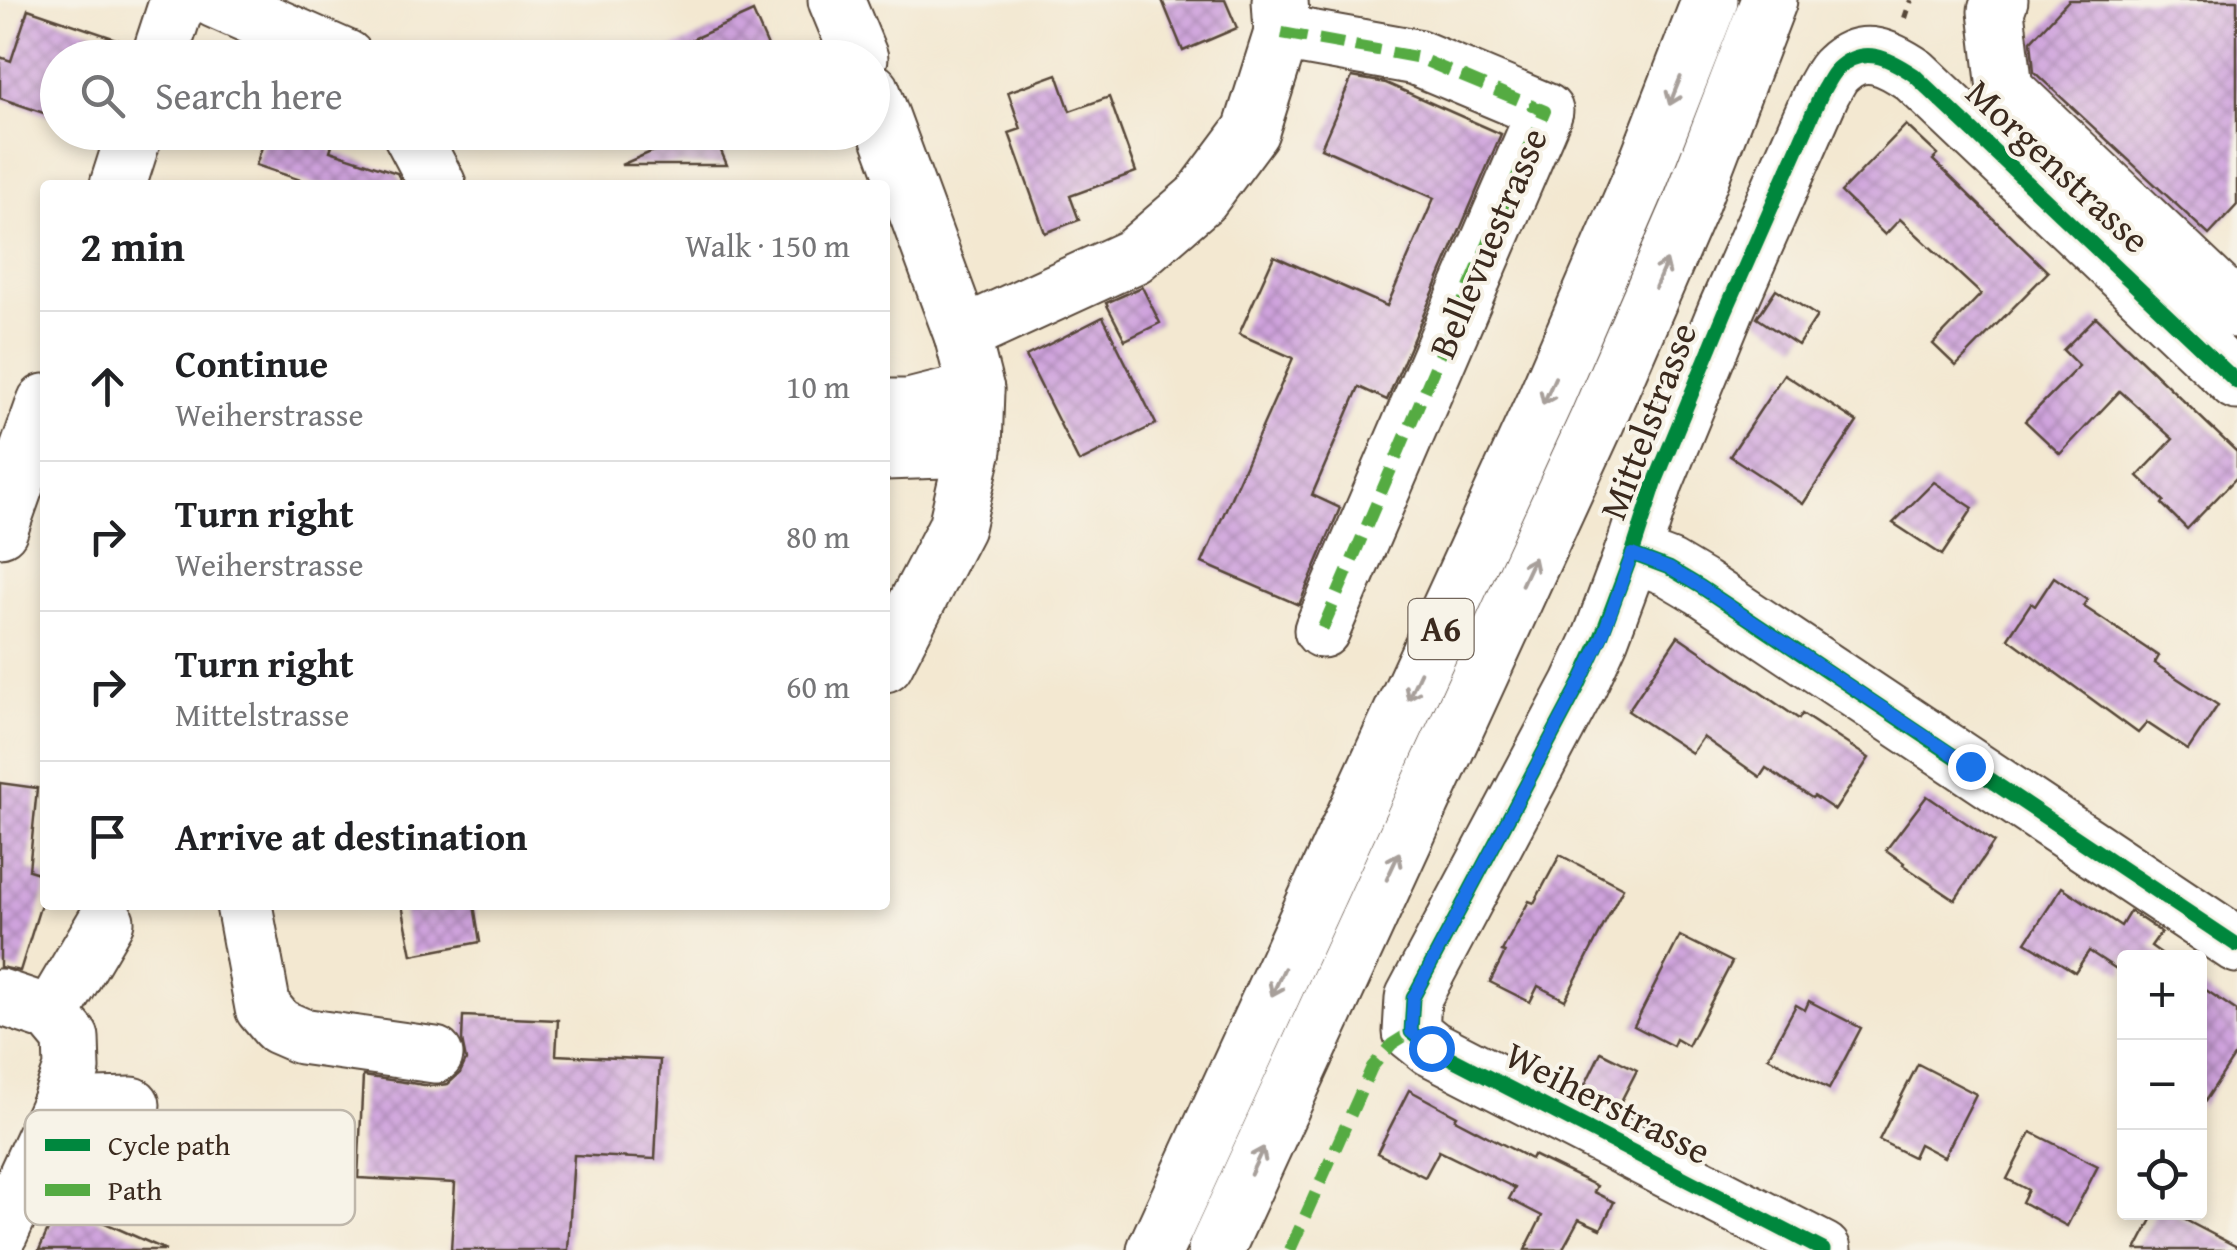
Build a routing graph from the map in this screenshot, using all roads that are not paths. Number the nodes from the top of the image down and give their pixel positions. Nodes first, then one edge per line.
1 (178, 0) edge
2 (215, 0) edge
3 (836, 0) edge
4 (1710, 0) edge
5 (1769, 0) edge
6 (2000, 0) edge
7 (1281, 16) edge
8 (165, 40) edge
9 (305, 40) edge
10 (853, 40) edge
11 (1823, 90) joint
12 (890, 140) edge
13 (129, 150) edge
14 (420, 150) edge
15 (120, 180) edge
16 (435, 180) edge
17 (2237, 310) edge
18 (962, 335) junction
19 (2232, 366) edge
20 (976, 390) junction
21 (890, 407) edge
22 (40, 422) edge
23 (974, 449) junction
24 (890, 452) edge
25 (0, 529) edge
26 (1632, 554) junction
27 (1322, 630) dead end
28 (890, 654) edge
29 (245, 910) edge
30 (106, 921) dead end
31 (2237, 945) edge
32 (0, 997) edge
33 (51, 1014) junction
34 (436, 1055) dead end
35 (132, 1105) dead end
36 (58, 1107) junction
37 (57, 1110) edge
38 (25, 1178) edge
39 (0, 1232) edge
40 (1155, 1250) edge
41 (1216, 1250) edge
42 (1823, 1250) edge

1 - 8 main road
2 - 9 main road
3 - 10 main road
4 -> 40 main road, A6
41 -> 5 main road, A6
6 - 17 main road
7 - 18 main road, Bellevuestrasse
7 - 27 main road, Bellevuestrasse
11 - 19 main road, Morgenstrasse
11 - 26 main road, Mittelstrasse
12 - 18 main road
13 - 15 main road
14 - 16 main road
18 - 20 main road
20 - 21 main road
20 - 23 main road
22 - 25 main road
23 - 24 main road
23 - 28 main road
26 - 31 main road, Mittelstrasse
26 - 42 main road, Weiherstrasse
29 - 34 main road
30 - 33 main road
32 - 33 main road
33 - 36 main road
35 - 36 main road
36 - 37 main road
38 - 39 main road

